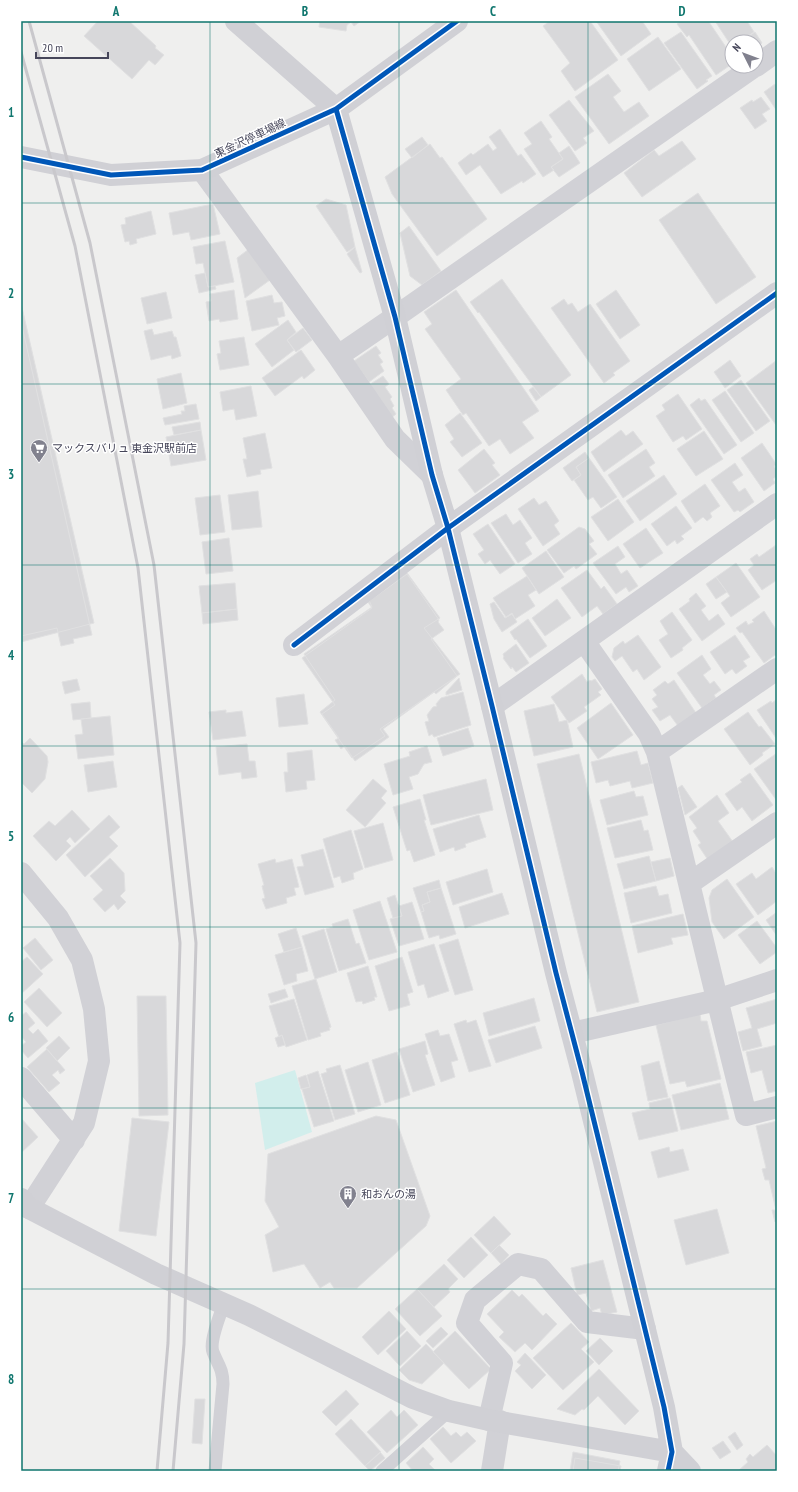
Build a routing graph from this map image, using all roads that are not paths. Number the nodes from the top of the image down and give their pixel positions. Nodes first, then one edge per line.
1 (236, 21) edge
2 (457, 21) edge
3 (777, 51) edge
4 (764, 60) edge
5 (744, 74) edge
6 (336, 109) junction
7 (21, 157) edge
8 (202, 170) junction
9 (777, 293) edge
10 (395, 317) junction
11 (338, 356) junction
12 (432, 475) junction
13 (777, 504) edge
14 (448, 528) junction
15 (584, 641) junction
16 (294, 645) dead end
17 (777, 669) edge
18 (492, 706) junction
19 (657, 752) junction
20 (777, 823) edge
21 (21, 873) edge
22 (690, 883) junction
23 (777, 980) edge
24 (716, 1000) junction
25 (572, 1033) junction
26 (21, 1078) edge
27 (777, 1107) edge
28 (74, 1140) junction
29 (25, 1203) edge
30 (224, 1304) junction
31 (645, 1329) junction
32 (449, 1411) junction
33 (495, 1421) junction
34 (670, 1462) edge
35 (215, 1471) edge
36 (382, 1471) edge
37 (492, 1471) edge
38 (690, 1471) edge

1 - 6 street
2 - 6 street, 東金沢停車場線
3 - 4 street
5 - 10 street
6 - 8 street, 東金沢停車場線
6 - 10 street
7 - 8 street, 東金沢停車場線
8 - 11 street
9 - 14 street
10 - 11 street
10 - 12 street
11 - 12 street
12 - 14 street
13 - 15 street
14 - 16 street
14 - 18 street
15 - 18 street
15 - 19 street
17 - 19 street
18 - 25 street
19 - 22 street
20 - 22 street
21 - 28 street
22 - 24 street
23 - 24 street
24 - 25 street
24 - 27 street
25 - 31 street
26 - 28 street
28 - 29 street
29 - 30 street
30 - 32 street
30 - 35 lane
31 - 33 street
31 - 34 street
32 - 33 street
32 - 36 lane
33 - 34 street
33 - 37 street
34 - 38 street

